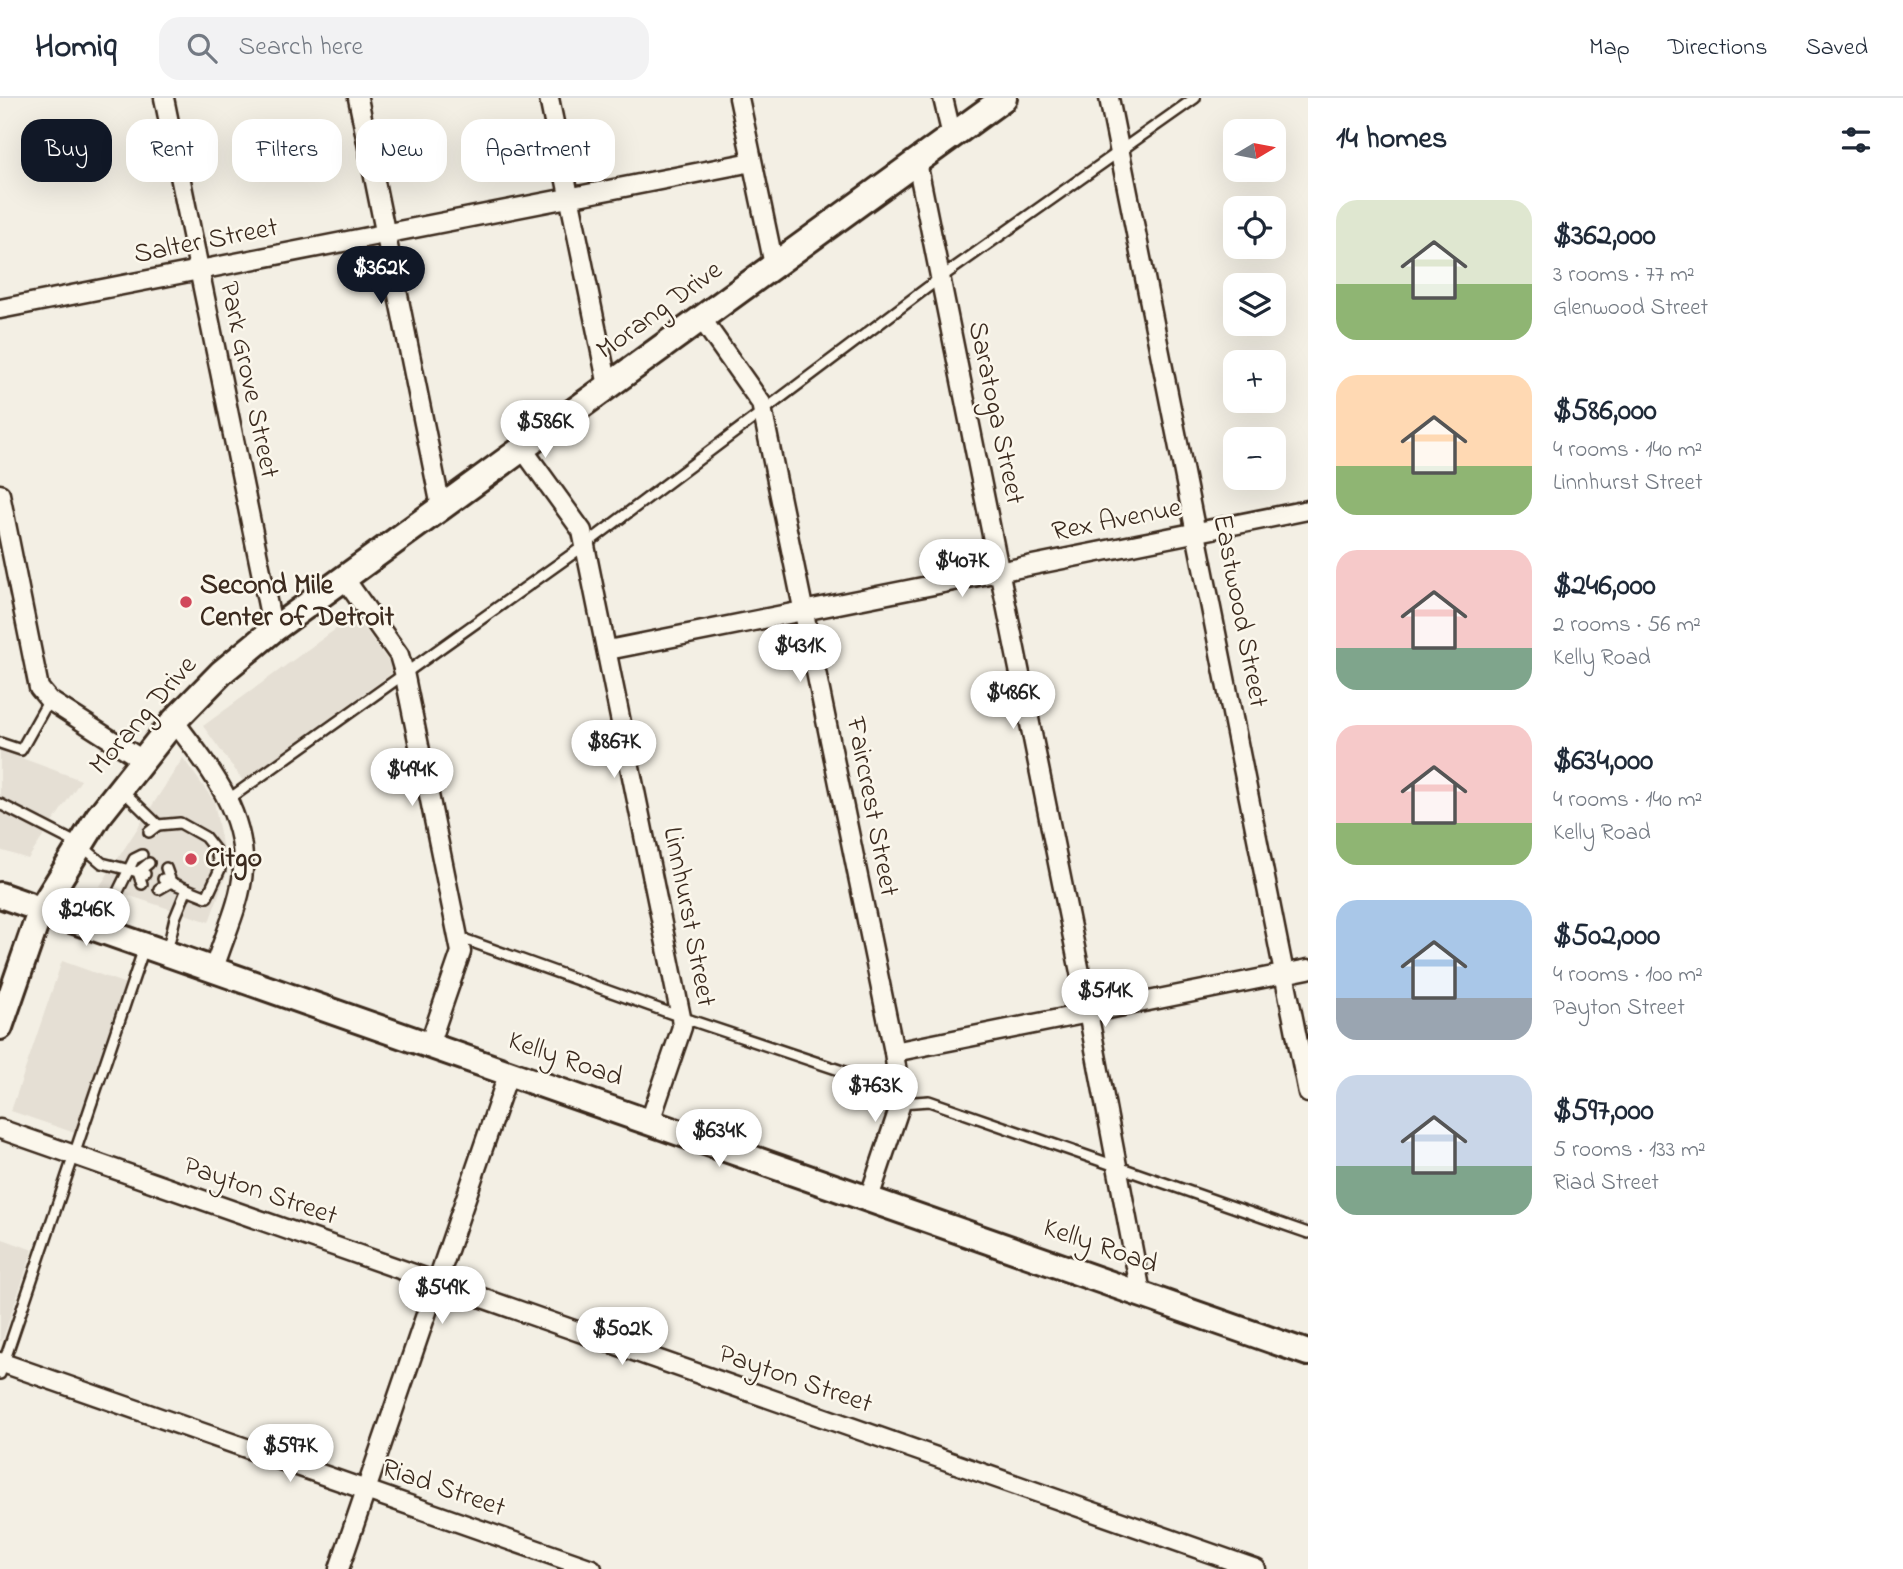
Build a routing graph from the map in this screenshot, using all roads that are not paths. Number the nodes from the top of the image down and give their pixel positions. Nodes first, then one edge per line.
1 (164, 98) edge
2 (358, 98) edge
3 (549, 98) edge
4 (739, 98) edge
5 (943, 98) edge
6 (1004, 98) edge
7 (1109, 98) edge
8 (1195, 98) edge
9 (951, 136) junction
10 (1120, 151) junction
11 (752, 162) junction
12 (917, 162) junction
13 (569, 197) junction
14 (386, 234) junction
15 (774, 265) junction
16 (199, 271) junction
17 (940, 278) junction
18 (0, 309) edge
19 (701, 318) junction
20 (608, 386) junction
21 (763, 413) junction
22 (522, 448) junction
23 (0, 494) edge
24 (442, 507) junction
25 (1308, 510) edge
26 (1197, 532) junction
27 (585, 545) junction
28 (1001, 571) junction
29 (344, 578) junction
30 (805, 611) junction
31 (272, 630) junction
32 (608, 650) junction
33 (404, 672) junction
34 (49, 700) junction
35 (174, 721) junction
36 (0, 743) edge
37 (141, 759) junction
38 (119, 786) junction
39 (229, 799) junction
40 (0, 804) edge
41 (158, 825) junction
42 (148, 836) dead end
43 (82, 846) junction
44 (166, 868) dead end
45 (137, 872) junction
46 (167, 881) junction
47 (142, 884) dead end
48 (187, 889) junction
49 (159, 890) dead end
50 (0, 895) edge
51 (41, 909) junction
52 (100, 929) junction
53 (458, 937) junction
54 (156, 948) junction
55 (1308, 968) edge
56 (214, 969) junction
57 (1285, 973) junction
58 (1088, 1012) junction
59 (681, 1017) junction
60 (0, 1027) edge
61 (429, 1045) junction
62 (894, 1052) junction
63 (509, 1072) junction
64 (1308, 1093) edge
65 (900, 1096) junction
66 (650, 1121) junction
67 (0, 1129) edge
68 (74, 1155) junction
69 (1118, 1168) junction
70 (869, 1198) junction
71 (1308, 1233) edge
72 (437, 1282) junction
73 (1141, 1293) junction
74 (1308, 1353) edge
75 (1, 1366) edge
76 (366, 1490) junction
77 (339, 1569) edge
78 (592, 1569) edge
79 (1256, 1569) edge

1 - 16 street, Park Grove Street
2 - 14 street
3 - 13 street
4 - 11 street
5 - 9 street
6 - 9 street, Morang Drive
7 - 10 street, Eastwood Street
8 - 10 lane
9 - 12 street, Morang Drive
10 - 17 lane
10 - 26 street, Eastwood Street
11 - 13 street, Salter Street
11 - 15 street
12 - 15 street, Morang Drive
12 - 17 street, Saratoga Street
13 - 14 street, Salter Street
13 - 20 street
14 - 16 street, Salter Street
14 - 24 street
15 - 19 street, Morang Drive
16 - 18 street, Salter Street
16 - 31 street, Park Grove Street
17 - 21 lane
17 - 28 street, Saratoga Street
19 - 20 street, Morang Drive
19 - 21 street, Faircrest Street
20 - 22 street, Morang Drive
21 - 27 lane
21 - 30 street, Faircrest Street
22 - 24 street, Morang Drive
22 - 27 street, Linnhurst Street
23 - 34 street
24 - 29 street, Morang Drive
25 - 26 street, Rex Avenue
26 - 28 street, Rex Avenue
26 - 57 street, Eastwood Street
27 - 32 street, Linnhurst Street
27 - 33 lane
28 - 30 street, Rex Avenue
28 - 58 street, Saratoga Street
29 - 31 street, Morang Drive
29 - 33 street
30 - 32 street, Rex Avenue
30 - 62 street, Faircrest Street
31 - 35 street, Morang Drive
32 - 59 street, Linnhurst Street
33 - 39 lane
33 - 53 street
34 - 36 lane
34 - 37 street
35 - 37 street, Morang Drive
35 - 39 street
37 - 38 street, Morang Drive
38 - 41 lane
38 - 43 street, Morang Drive
39 - 56 street
40 - 43 lane
41 - 42 lane
41 - 48 lane
43 - 45 lane
43 - 51 street, Morang Drive
44 - 46 lane
45 - 45 lane
45 - 47 lane
45 - 52 lane
46 - 48 lane
46 - 49 lane
48 - 54 lane
50 - 51 street, Kelly Road
51 - 52 street, Kelly Road
51 - 60 street, Morang Drive
52 - 54 street, Kelly Road
53 - 59 lane
53 - 61 street
54 - 56 street, Kelly Road
54 - 68 lane
55 - 57 street
56 - 61 street, Kelly Road
57 - 58 street
57 - 64 street, Eastwood Street
58 - 62 street
58 - 69 street, Saratoga Street
59 - 65 lane
59 - 66 street, Linnhurst Street
61 - 63 street, Kelly Road
62 - 65 street, Faircrest Street
63 - 66 street, Kelly Road
63 - 72 street
65 - 69 lane
65 - 70 street, Faircrest Street
66 - 70 street, Kelly Road
67 - 68 street, Payton Street
68 - 72 street, Payton Street
68 - 75 lane
69 - 71 lane
69 - 73 street, Saratoga Street
70 - 73 street, Kelly Road
72 - 76 street
72 - 79 street, Payton Street
73 - 74 street, Kelly Road
75 - 76 street, Riad Street
76 - 77 street
76 - 78 street, Riad Street

